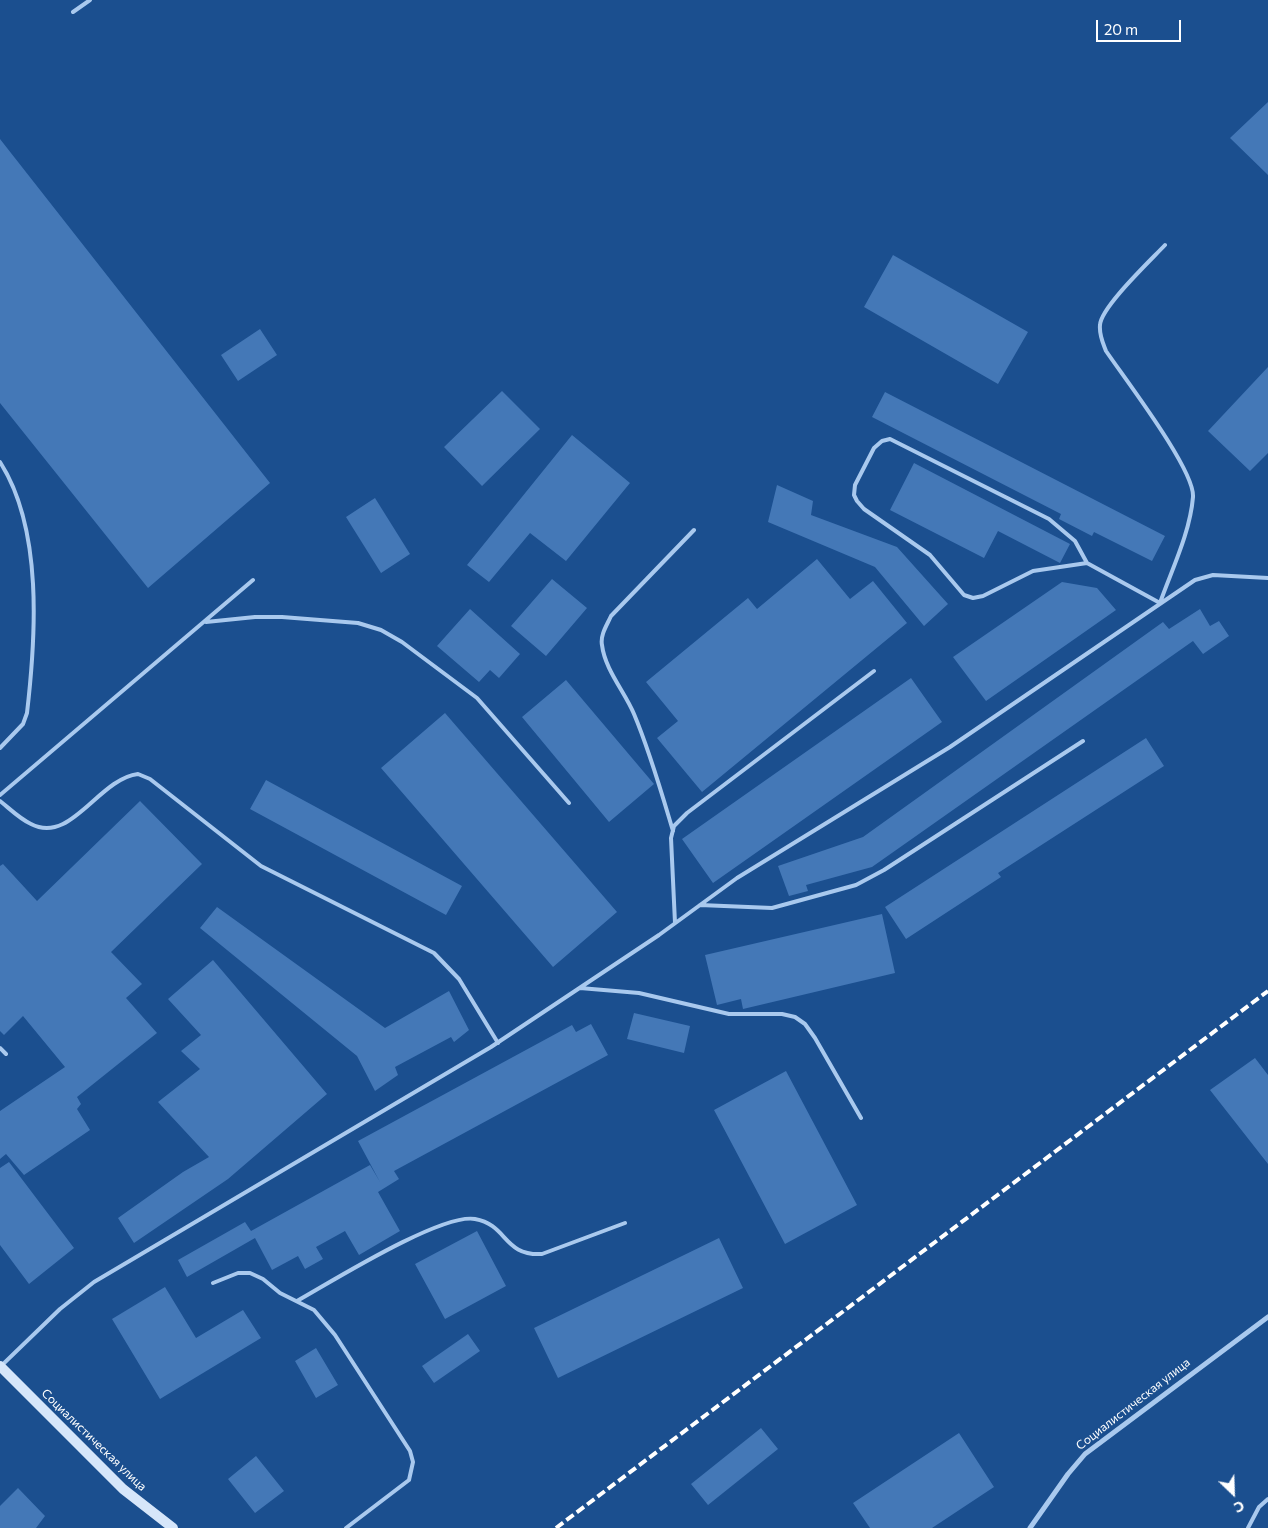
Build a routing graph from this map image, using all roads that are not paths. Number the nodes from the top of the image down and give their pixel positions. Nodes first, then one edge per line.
1 (90, 0) edge
2 (73, 12) dead end
3 (1165, 245) dead end
4 (0, 462) edge
5 (694, 530) dead end
6 (1087, 563) junction
7 (1268, 578) edge
8 (253, 580) dead end
9 (1160, 603) junction
10 (206, 622) junction
11 (874, 671) dead end
12 (1083, 741) dead end
13 (0, 748) edge
14 (0, 796) edge
15 (0, 800) edge
16 (569, 803) dead end
17 (673, 831) junction
18 (699, 905) junction
19 (675, 923) junction
20 (580, 988) junction
21 (498, 1043) junction
22 (0, 1048) edge
23 (6, 1054) dead end
24 (861, 1118) dead end
25 (625, 1223) dead end
26 (213, 1283) dead end
27 (297, 1301) junction
28 (1268, 1317) edge
29 (0, 1366) edge
30 (1268, 1499) edge
31 (174, 1528) edge
32 (346, 1528) edge
33 (1030, 1528) edge
34 (1248, 1528) edge

1 - 2 lane
3 - 9 lane
4 - 13 lane
5 - 17 lane
6 - 6 lane
6 - 9 lane
7 - 9 lane
8 - 10 lane
9 - 18 lane
10 - 14 lane
10 - 16 lane
11 - 17 lane
12 - 18 lane
15 - 21 lane
17 - 19 lane
18 - 19 lane
19 - 20 lane
20 - 21 lane
20 - 24 lane
21 - 29 lane
22 - 23 lane
25 - 27 lane
26 - 27 lane
27 - 32 lane
28 - 33 street, Социалистическая улица
29 - 31 main road, Социалистическая улица
30 - 34 lane

